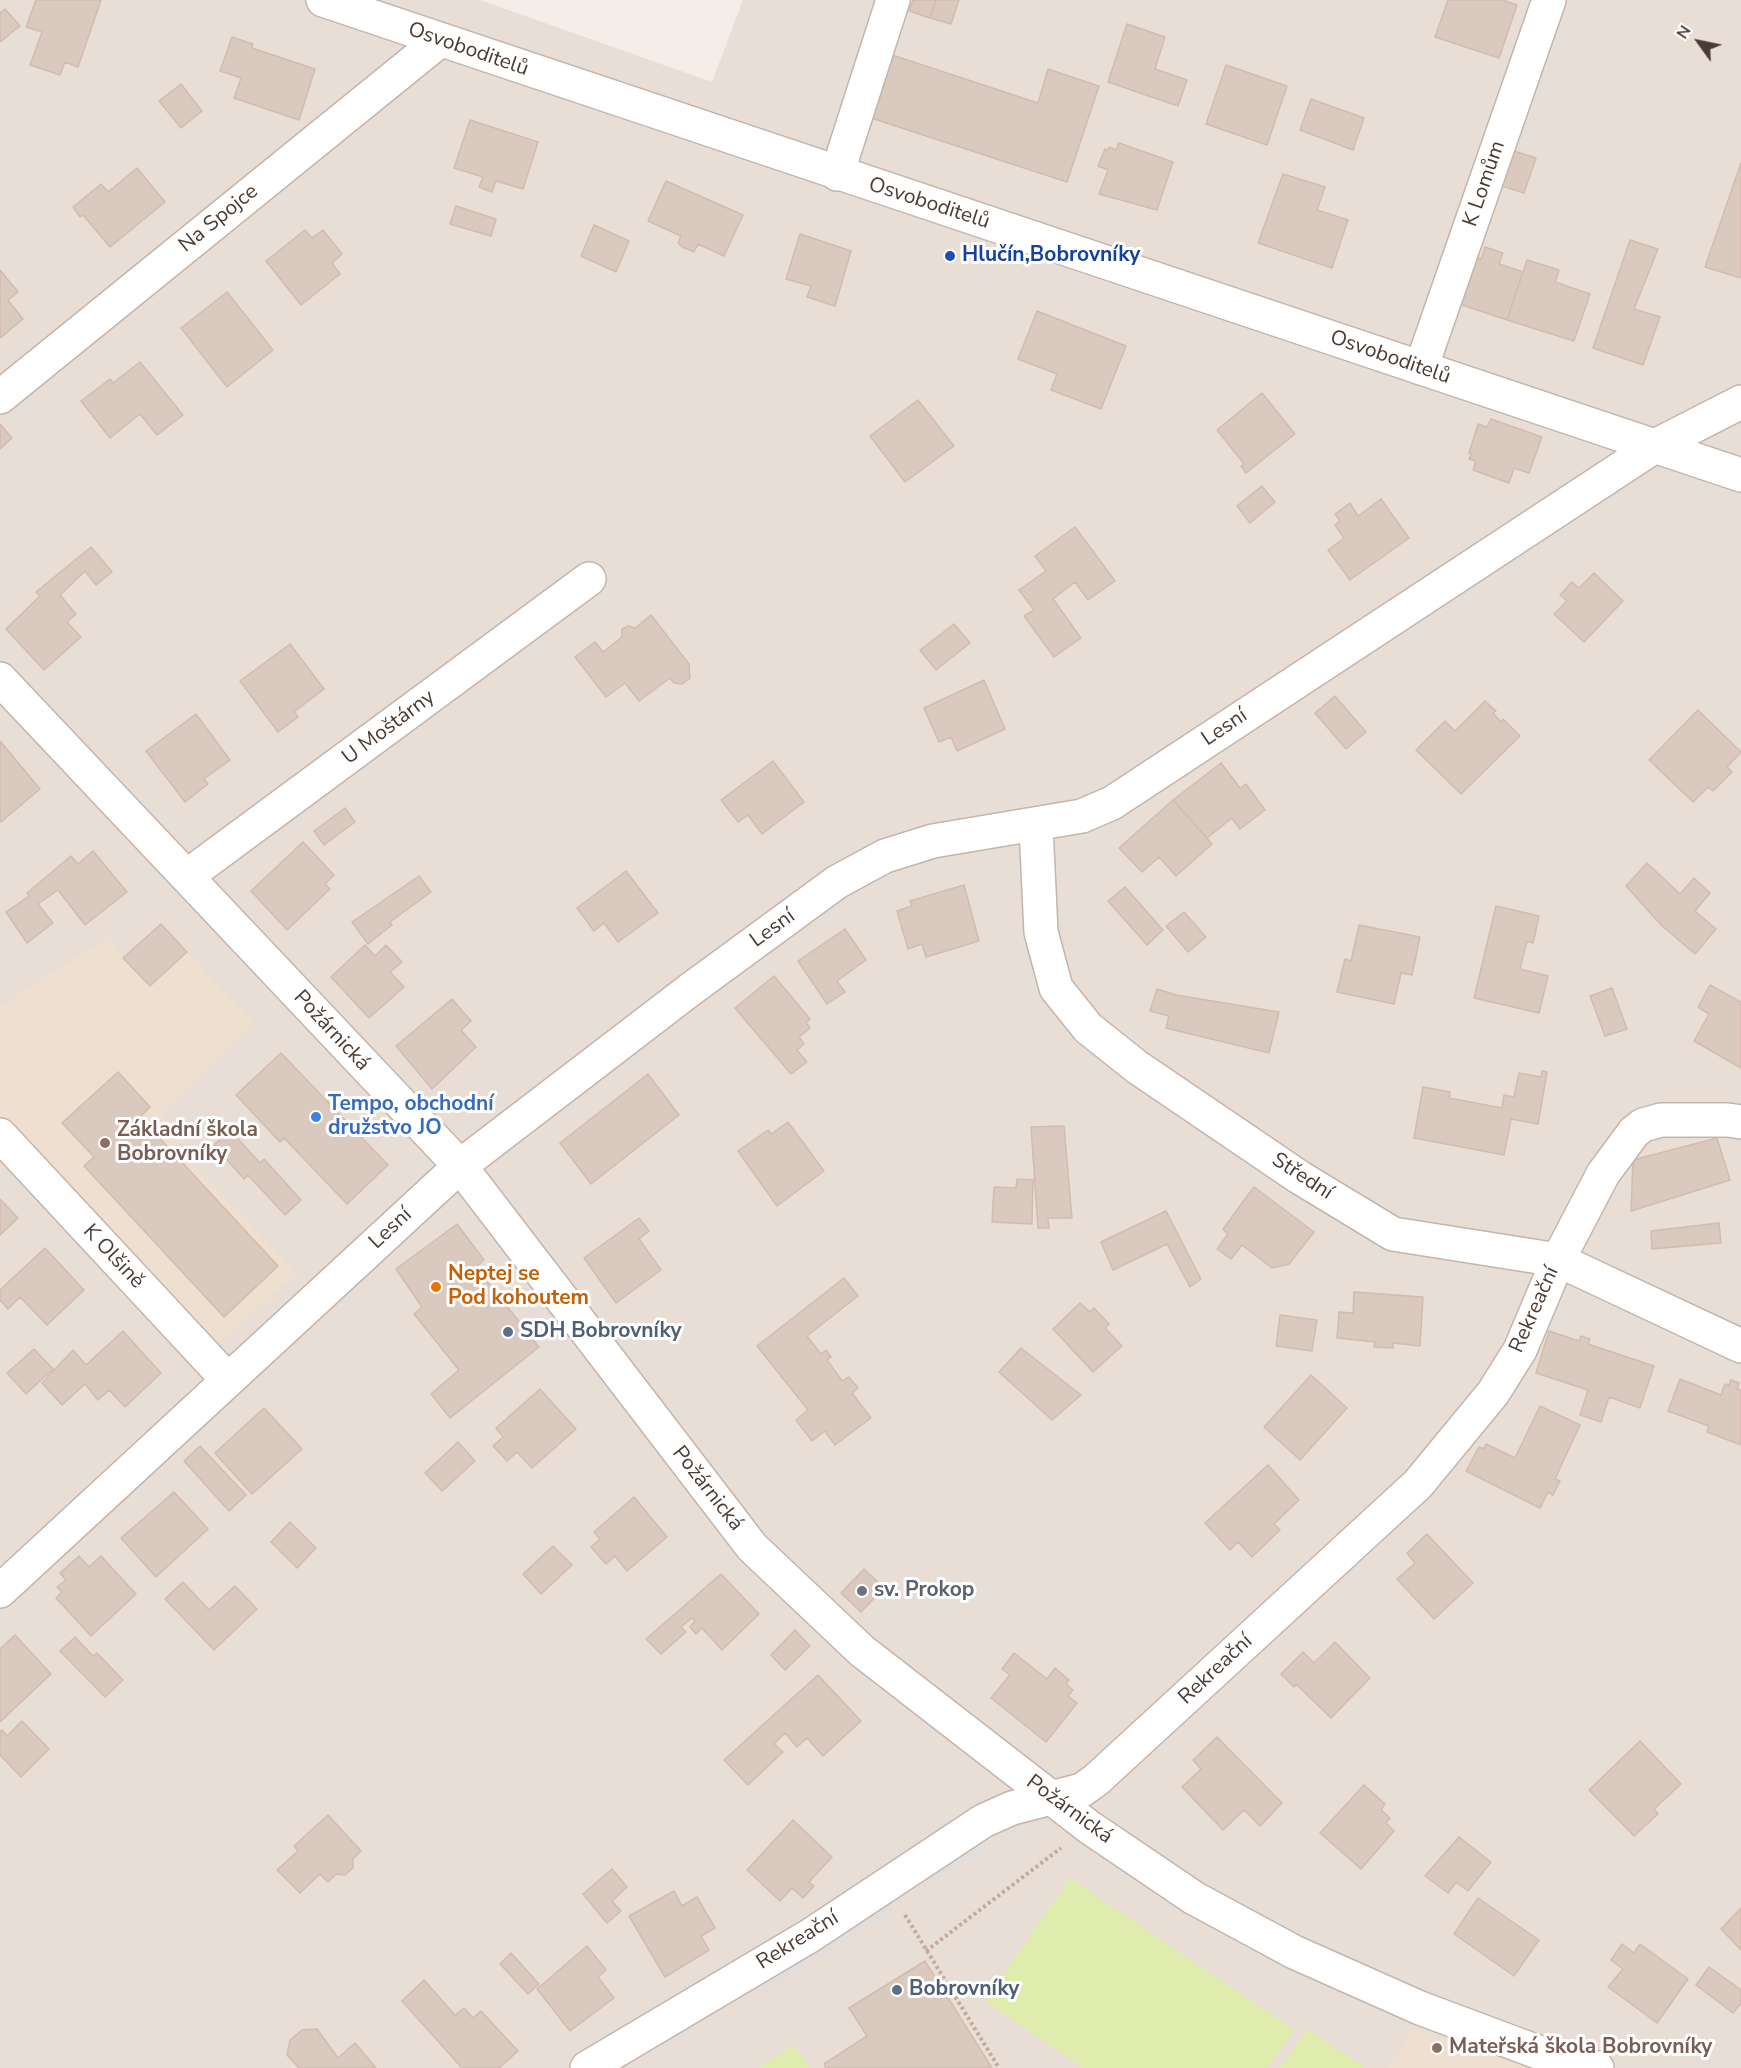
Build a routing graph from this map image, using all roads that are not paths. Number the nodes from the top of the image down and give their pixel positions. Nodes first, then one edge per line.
1 (323, 0) edge
2 (893, 0) edge
3 (1549, 0) edge
4 (439, 41) junction
5 (837, 174) junction
6 (1421, 368) junction
7 (0, 397) edge
8 (1741, 402) edge
9 (1655, 446) junction
10 (1741, 475) edge
11 (590, 579) dead end
12 (0, 679) edge
13 (1036, 826) junction
14 (187, 876) junction
15 (1741, 1122) edge
16 (0, 1135) edge
17 (460, 1166) junction
18 (1558, 1260) junction
19 (1741, 1346) edge
20 (227, 1379) junction
21 (0, 1591) edge
22 (1051, 1797) junction
23 (587, 2068) edge
24 (1597, 2068) edge

1 - 4 street, Osvoboditelů
2 - 5 street
3 - 6 street, K Lomům
4 - 5 street, Osvoboditelů
4 - 7 street, Na Spojce
5 - 6 street, Osvoboditelů
6 - 9 street, Osvoboditelů
8 - 9 street, Lesní
9 - 10 street, Osvoboditelů
9 - 13 street, Lesní
11 - 14 street, U Moštárny
12 - 14 street, Požárnická
13 - 17 street, Lesní
13 - 18 street, Střední
14 - 17 street, Požárnická
15 - 18 street, Rekreační
16 - 20 street, K Olšině
17 - 20 street, Lesní
17 - 22 street, Požárnická
18 - 19 street, Střední
18 - 22 street, Rekreační
20 - 21 street, Lesní
22 - 23 street, Rekreační
22 - 24 street, Požárnická

